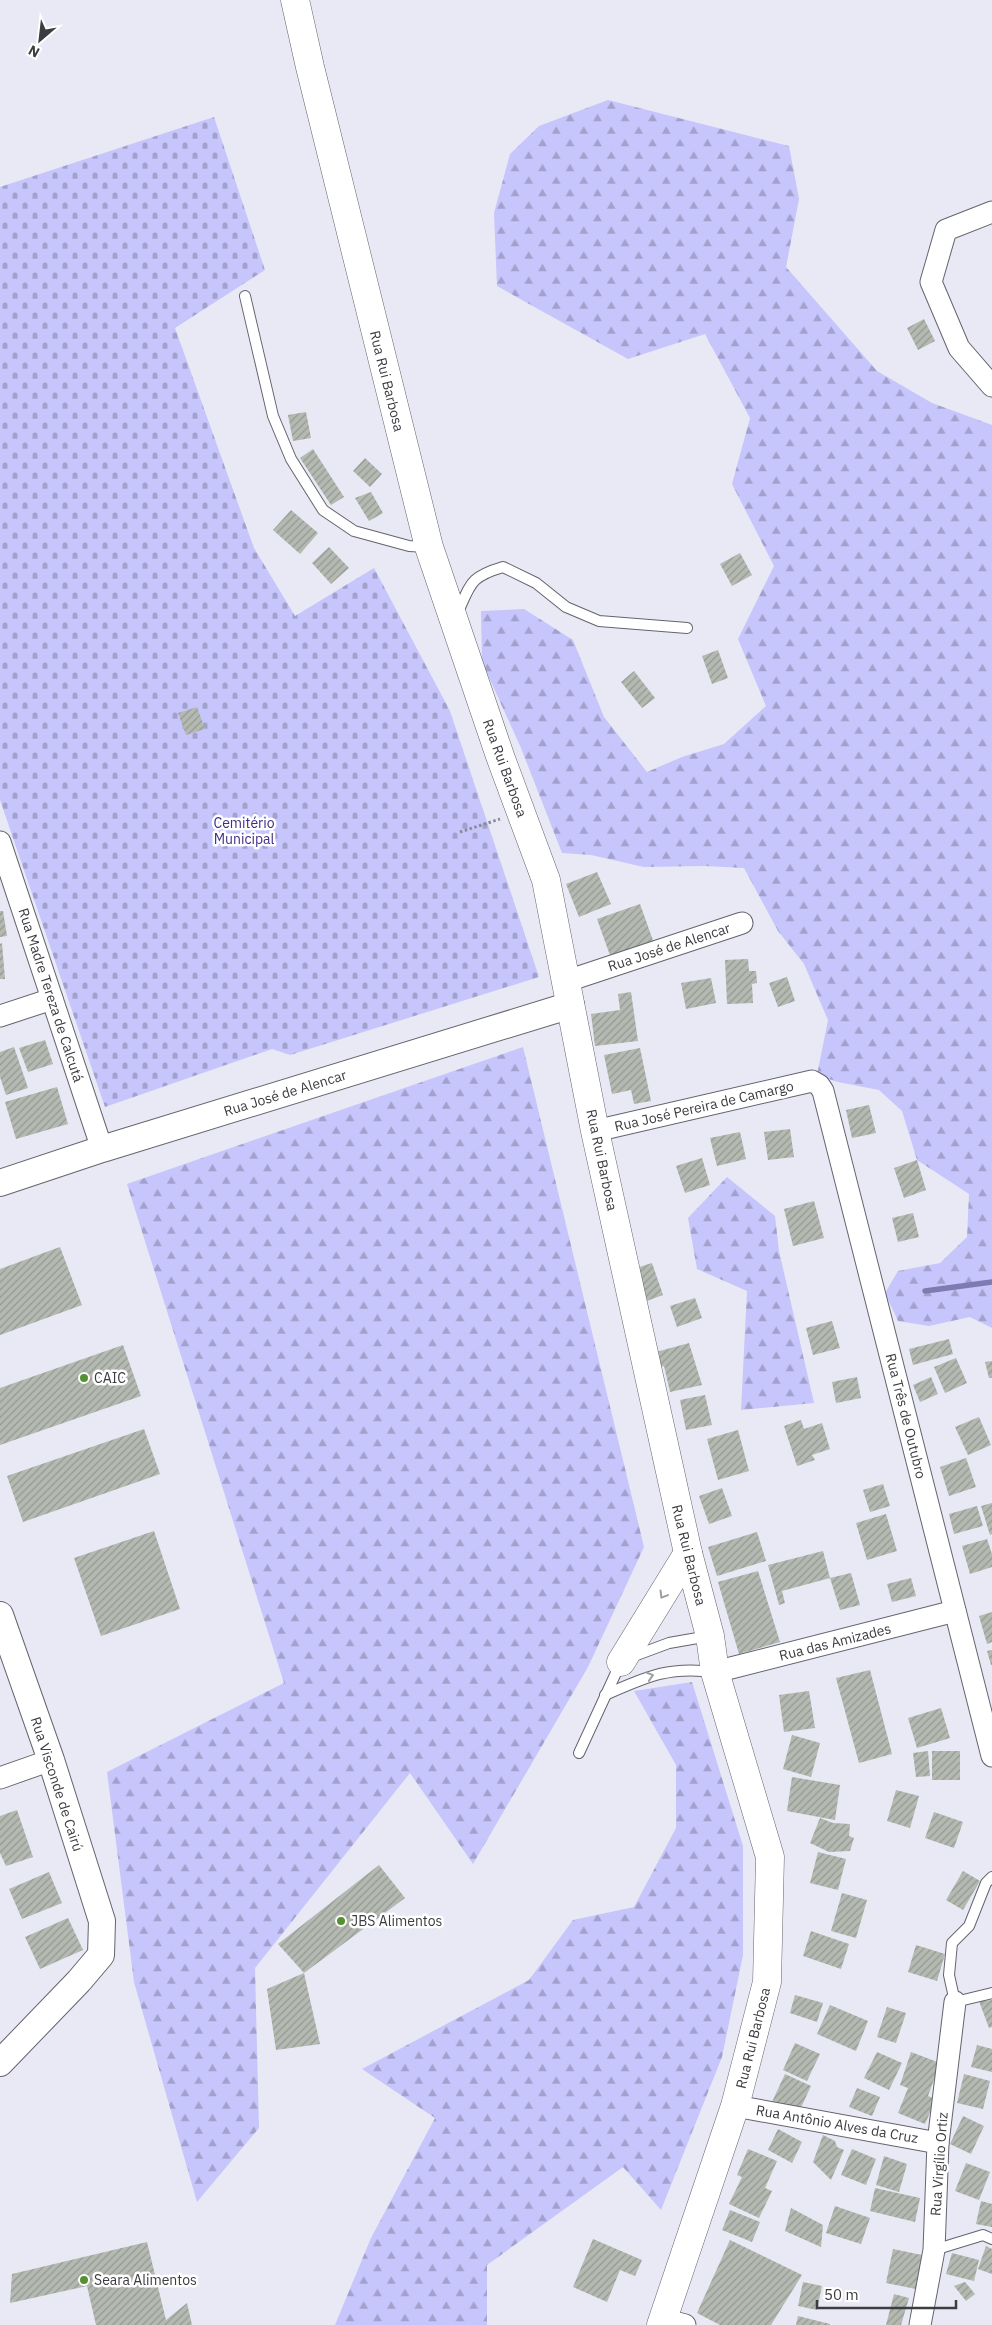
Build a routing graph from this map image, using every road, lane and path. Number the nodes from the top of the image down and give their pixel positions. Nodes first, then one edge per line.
1 (295, 0) edge
2 (992, 212) edge
3 (245, 296) dead end
4 (992, 386) edge
5 (429, 547) junction
6 (454, 620) junction
7 (687, 628) dead end
8 (521, 812) junction
9 (460, 832) dead end
10 (0, 842) edge
11 (742, 923) dead end
12 (569, 993) junction
13 (52, 999) junction
14 (0, 1016) edge
15 (812, 1081) joint
16 (595, 1131) junction
17 (102, 1149) junction
18 (0, 1183) edge
19 (688, 1554) junction
20 (955, 1611) junction
21 (0, 1615) edge
22 (710, 1636) junction
23 (621, 1662) junction
24 (716, 1672) junction
25 (605, 1695) junction
26 (578, 1753) dead end
27 (992, 1756) edge
28 (51, 1760) junction
29 (0, 1778) edge
30 (992, 1877) edge
31 (992, 1992) edge
32 (955, 2002) junction
33 (0, 2063) edge
34 (735, 2106) junction
35 (938, 2143) junction
36 (989, 2235) edge
37 (934, 2250) junction
38 (670, 2323) edge
39 (920, 2325) edge

1 - 5 main road, Rua Rui Barbosa
2 - 4 street
3 - 5 lane
5 - 6 main road, Rua Rui Barbosa
6 - 7 lane
6 - 8 main road, Rua Rui Barbosa
8 - 9 path
8 - 12 main road, Rua Rui Barbosa
10 - 13 street, Rua Madre Tereza de Calcutá
11 - 12 street, Rua José de Alencar
12 - 16 main road, Rua Rui Barbosa
12 - 17 street, Rua José de Alencar
13 - 14 street
13 - 17 street, Rua Madre Tereza de Calcutá
15 - 16 street, Rua José Pereira de Camargo
15 - 20 street, Rua Três de Outubro
16 - 19 main road, Rua Rui Barbosa
17 - 18 street, Rua José de Alencar
19 - 22 main road, Rua Rui Barbosa
19 -> 23 main road
20 - 24 street, Rua das Amizades
20 - 27 street, Rua Três de Outubro
21 - 28 street, Rua Visconde de Cairú
22 - 23 lane
22 - 24 main road, Rua Rui Barbosa
23 - 25 lane
25 -> 24 lane
24 - 34 main road, Rua Rui Barbosa
25 - 26 lane
28 - 29 street
28 - 33 street, Rua Visconde de Cairú
30 - 32 lane
31 - 32 lane
32 - 35 street, Rua Virgílio Ortiz
34 - 35 street, Rua Antônio Alves da Cruz
34 - 38 main road, Rua Rui Barbosa
35 - 37 street, Rua Virgílio Ortiz
36 - 37 lane
37 - 39 street, Rua Virgílio Ortiz

